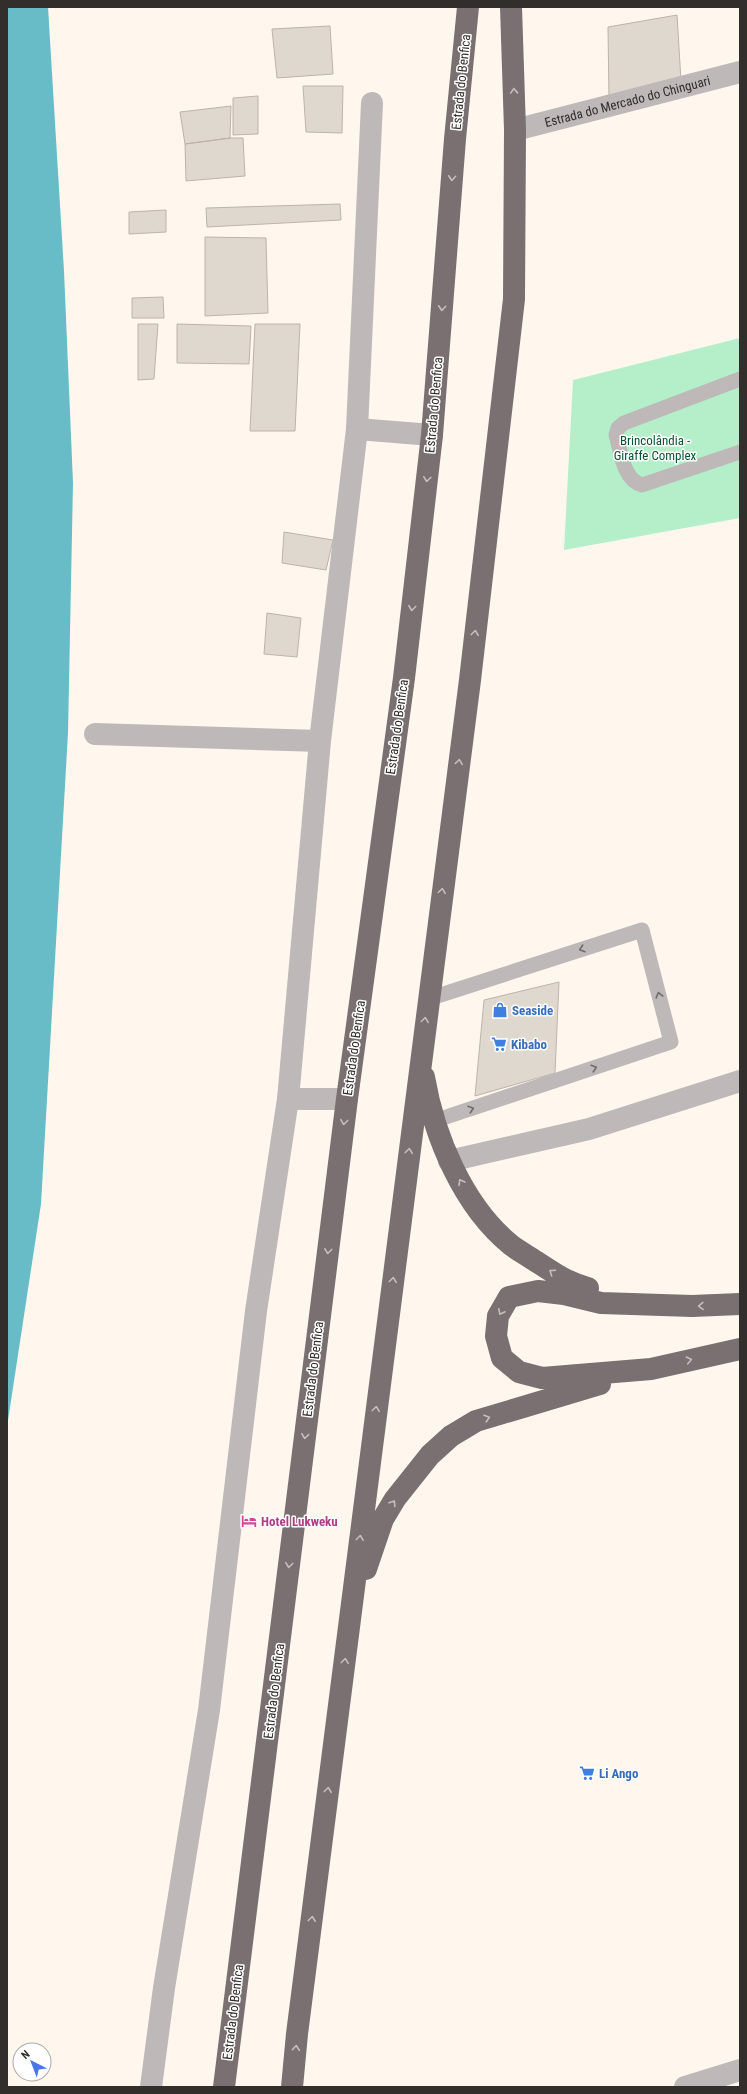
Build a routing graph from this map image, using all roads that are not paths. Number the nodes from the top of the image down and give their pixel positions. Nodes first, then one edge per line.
1 (468, 7) edge
2 (511, 7) edge
3 (740, 72) edge
4 (372, 103) dead end
5 (515, 130) junction
6 (740, 379) edge
7 (357, 429) junction
8 (432, 435) junction
9 (740, 452) edge
10 (95, 734) dead end
11 (320, 741) junction
12 (428, 999) junction
13 (420, 1059) junction
14 (740, 1082) edge
15 (288, 1099) junction
16 (347, 1100) junction
17 (434, 1121) junction
18 (449, 1162) junction
19 (641, 1304) junction
20 (740, 1304) edge
21 (740, 1349) edge
22 (651, 1369) junction
23 (350, 1618) junction
24 (740, 2070) edge
25 (151, 2087) edge
26 (224, 2087) edge
27 (292, 2087) edge
28 (685, 2087) edge

1 -> 8 highway, Estrada do Benfica
5 -> 2 highway
3 - 5 street, Estrada do Mercado do Chinguari
4 - 7 street
12 -> 5 highway
6 - 9 lane
7 - 8 street
7 - 11 street
8 -> 16 highway, Estrada do Benfica
10 - 11 street
11 - 15 street
13 -> 12 highway
17 -> 12 lane
13 - 17 highway
23 -> 13 highway
14 - 18 street
15 - 16 street
15 - 25 street
16 -> 26 highway, Estrada do Benfica
17 - 18 highway
19 -> 18 highway
20 -> 19 highway
19 -> 22 highway
22 -> 21 highway
23 -> 22 highway
27 -> 23 highway
24 - 28 street

